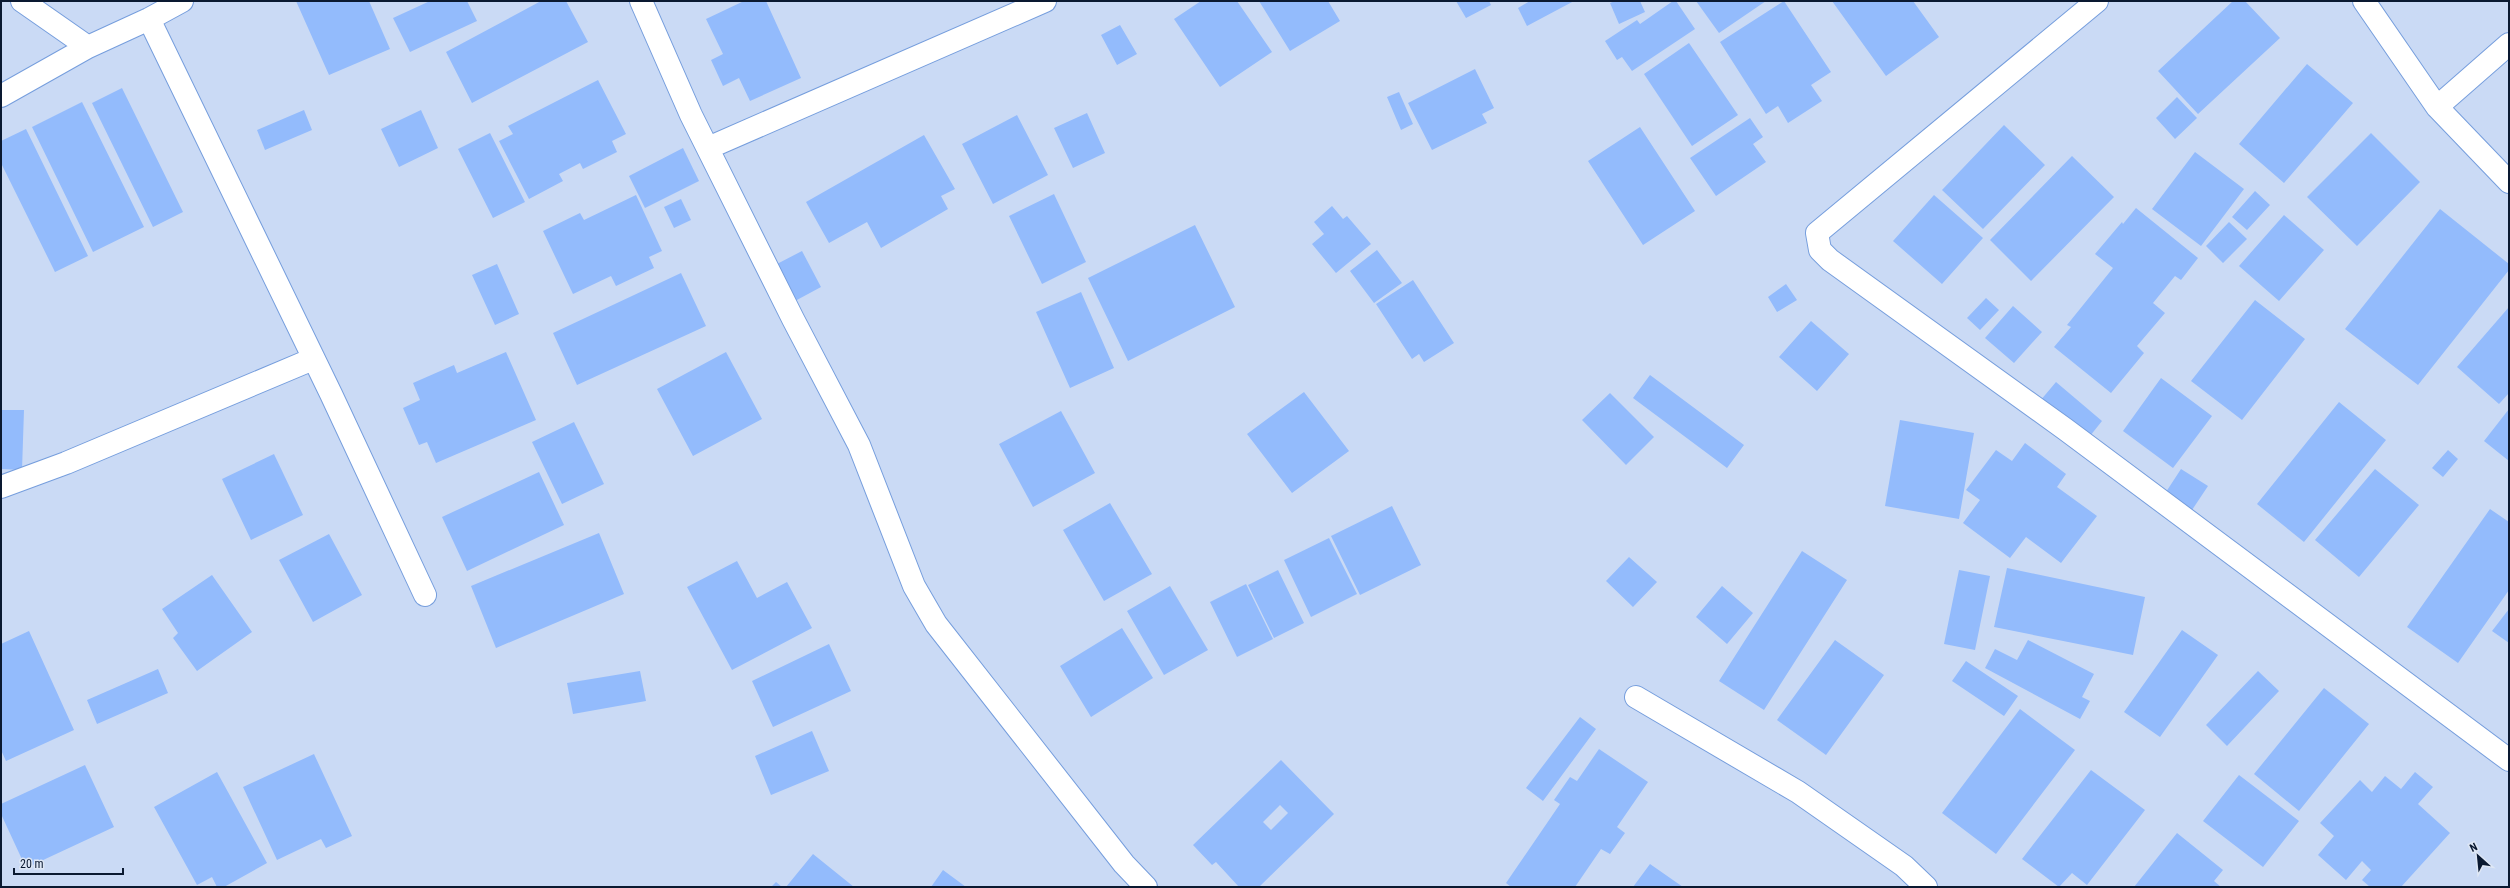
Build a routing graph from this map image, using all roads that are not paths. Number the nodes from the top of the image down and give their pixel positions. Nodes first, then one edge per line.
1 (22, 1) edge
2 (182, 1) edge
3 (641, 1) edge
4 (1045, 1) edge
5 (2097, 1) edge
6 (2364, 1) edge
7 (149, 19) junction
8 (2509, 44) edge
9 (88, 47) junction
10 (1, 96) edge
11 (2437, 106) junction
12 (708, 148) junction
13 (2509, 182) edge
14 (313, 359) junction
15 (1, 487) edge
16 (425, 595) dead end
17 (1636, 697) dead end
18 (2509, 760) edge
19 (1146, 887) edge
20 (1926, 887) edge

1 - 9 street
2 - 7 street
3 - 12 street
4 - 12 street
5 - 18 street
6 - 11 street
7 - 9 street
7 - 14 street
8 - 11 street
9 - 10 street
11 - 13 street
12 - 19 street
14 - 15 street
14 - 16 street
17 - 20 street

